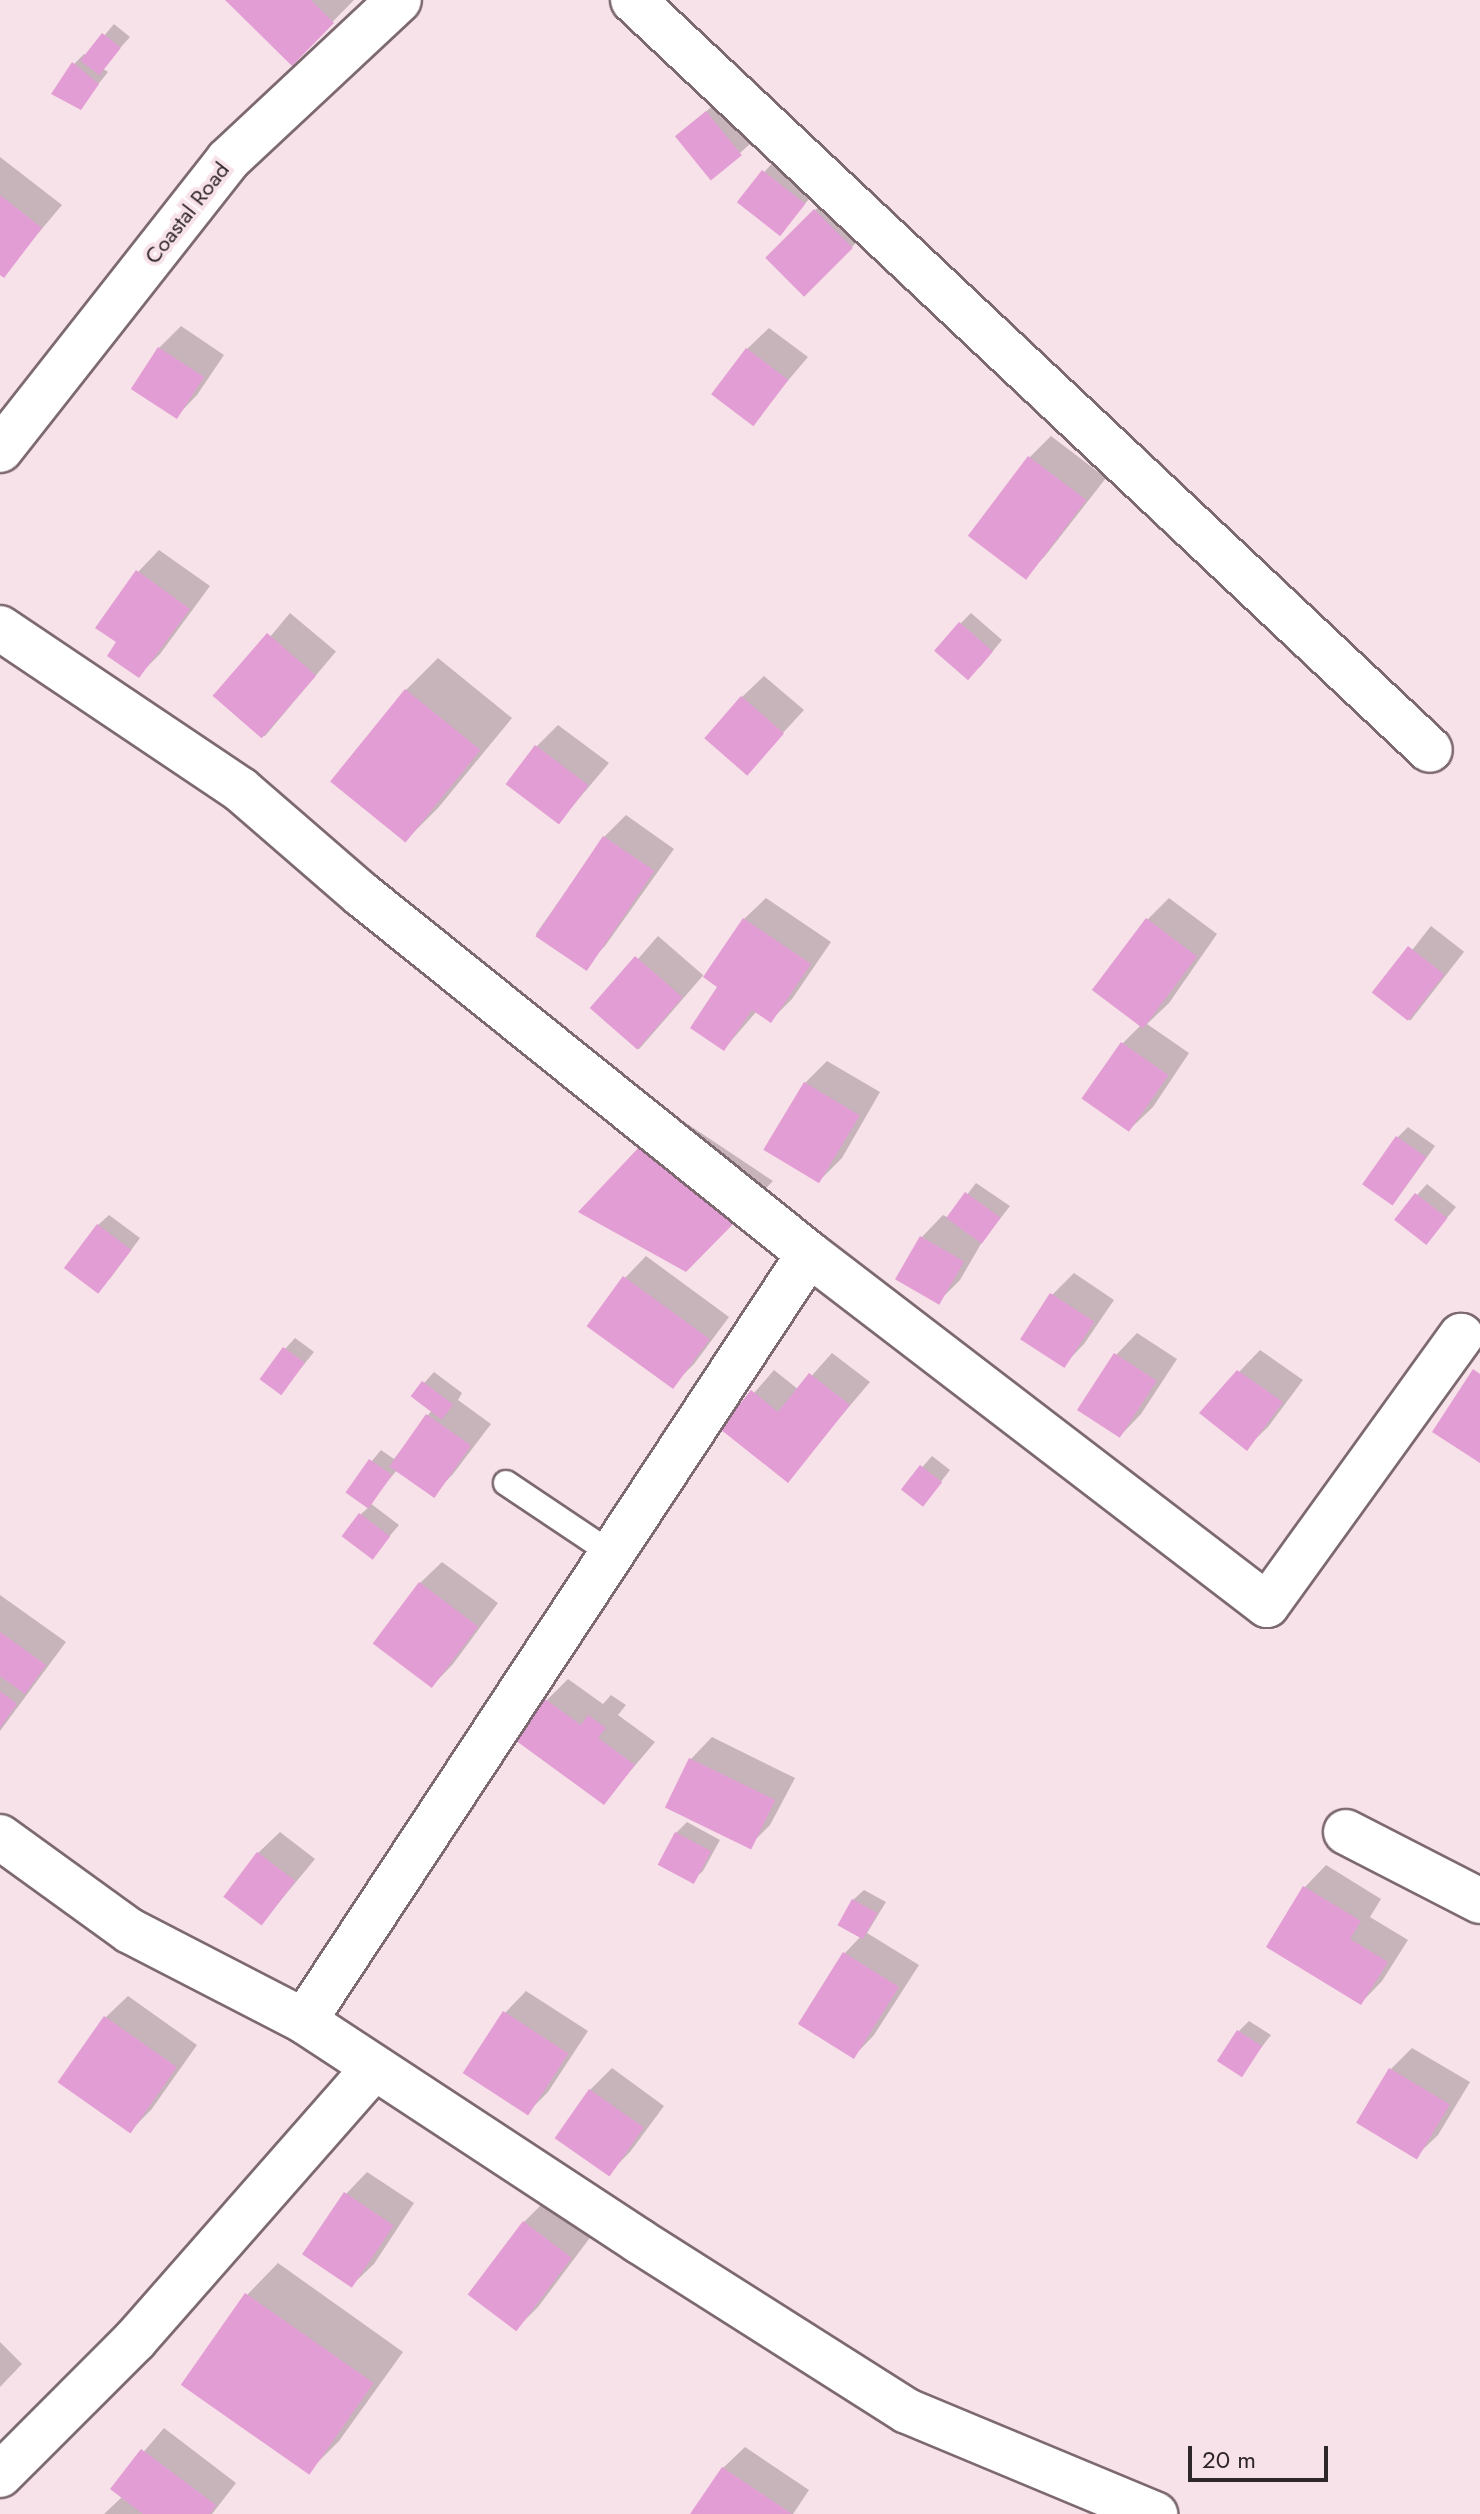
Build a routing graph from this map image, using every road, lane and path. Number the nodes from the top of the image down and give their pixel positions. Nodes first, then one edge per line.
1 (399, 0) edge
2 (633, 0) edge
3 (0, 450) edge
4 (0, 628) edge
5 (1430, 750) dead end
6 (809, 1254) junction
7 (1461, 1336) dead end
8 (506, 1483) dead end
9 (612, 1554) junction
10 (1346, 1832) dead end
11 (0, 1837) edge
12 (1480, 1901) edge
13 (304, 2021) junction
14 (374, 2068) junction
15 (0, 2475) edge
16 (1155, 2514) edge

1 - 3 street, Coastal Road
2 - 5 street
4 - 6 street
6 - 7 street
6 - 9 street
8 - 9 lane
9 - 13 street
10 - 12 street
11 - 13 street
13 - 14 street
14 - 15 street
14 - 16 street

